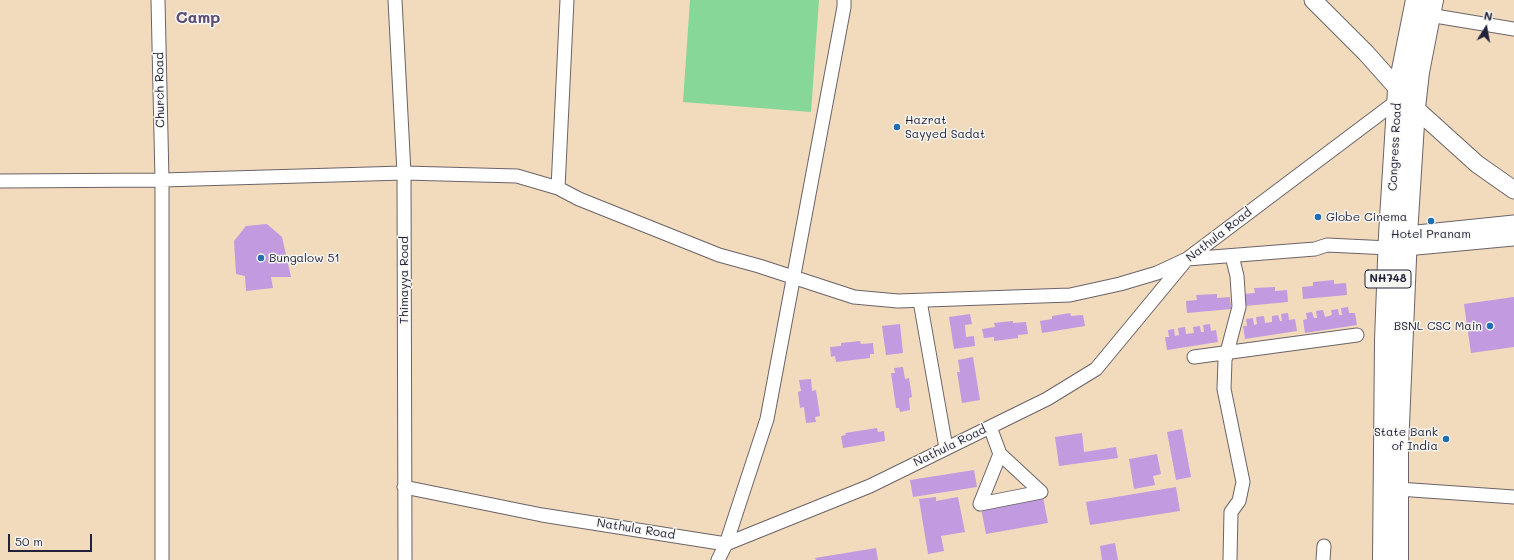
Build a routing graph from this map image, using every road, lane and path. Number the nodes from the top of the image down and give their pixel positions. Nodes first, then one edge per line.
1 (158, 0) edge
2 (395, 0) edge
3 (567, 0) edge
4 (844, 0) edge
5 (1313, 0) edge
6 (1416, 0) edge
7 (1431, 8) edge
8 (1514, 29) edge
9 (1403, 100) junction
10 (404, 173) junction
11 (162, 180) junction
12 (0, 181) edge
13 (558, 188) junction
14 (1514, 190) edge
15 (1514, 224) edge
16 (1514, 237) edge
17 (1398, 241) junction
18 (1232, 256) junction
19 (1187, 259) junction
20 (793, 278) junction
21 (920, 301) junction
22 (1357, 335) dead end
23 (1227, 352) junction
24 (1194, 357) dead end
25 (990, 426) junction
26 (946, 448) junction
27 (1000, 454) junction
28 (404, 487) junction
29 (1398, 489) junction
30 (1514, 498) edge
31 (726, 544) junction
32 (1324, 546) dead end
33 (162, 560) edge
34 (405, 560) edge
35 (718, 560) edge
36 (1230, 560) edge
37 (1323, 560) edge
38 (1383, 560) edge
39 (1398, 560) edge

1 - 11 street, Church Road
2 - 10 street, Thimayya Road
3 - 13 street
4 - 20 street
5 - 9 main road
6 - 9 highway, Congress Road / NH748
7 - 8 street
7 - 9 highway, Congress Road / NH748
9 - 14 main road
9 - 17 highway, Congress Road / NH748
9 - 19 street, Nathula Road
10 - 11 street
10 - 13 street
10 - 28 street, Thimayya Road
11 - 12 street
11 - 33 street, Church Road
13 - 20 street
15 - 17 main road
16 - 17 main road
17 - 18 street
17 - 29 highway, Congress Road / NH748
17 - 38 highway, Congress Road / NH748
18 - 19 street
18 - 23 street
19 - 21 street
19 - 25 street, Nathula Road
20 - 21 street
20 - 31 street
21 - 26 street
22 - 23 street
23 - 24 street
23 - 36 street
25 - 26 street, Nathula Road
25 - 27 street
26 - 31 street, Nathula Road
27 - 27 street
28 - 31 street, Nathula Road
28 - 34 street, Thimayya Road
29 - 30 street
29 - 39 highway, Congress Road / NH748
31 - 35 street
32 - 37 street

